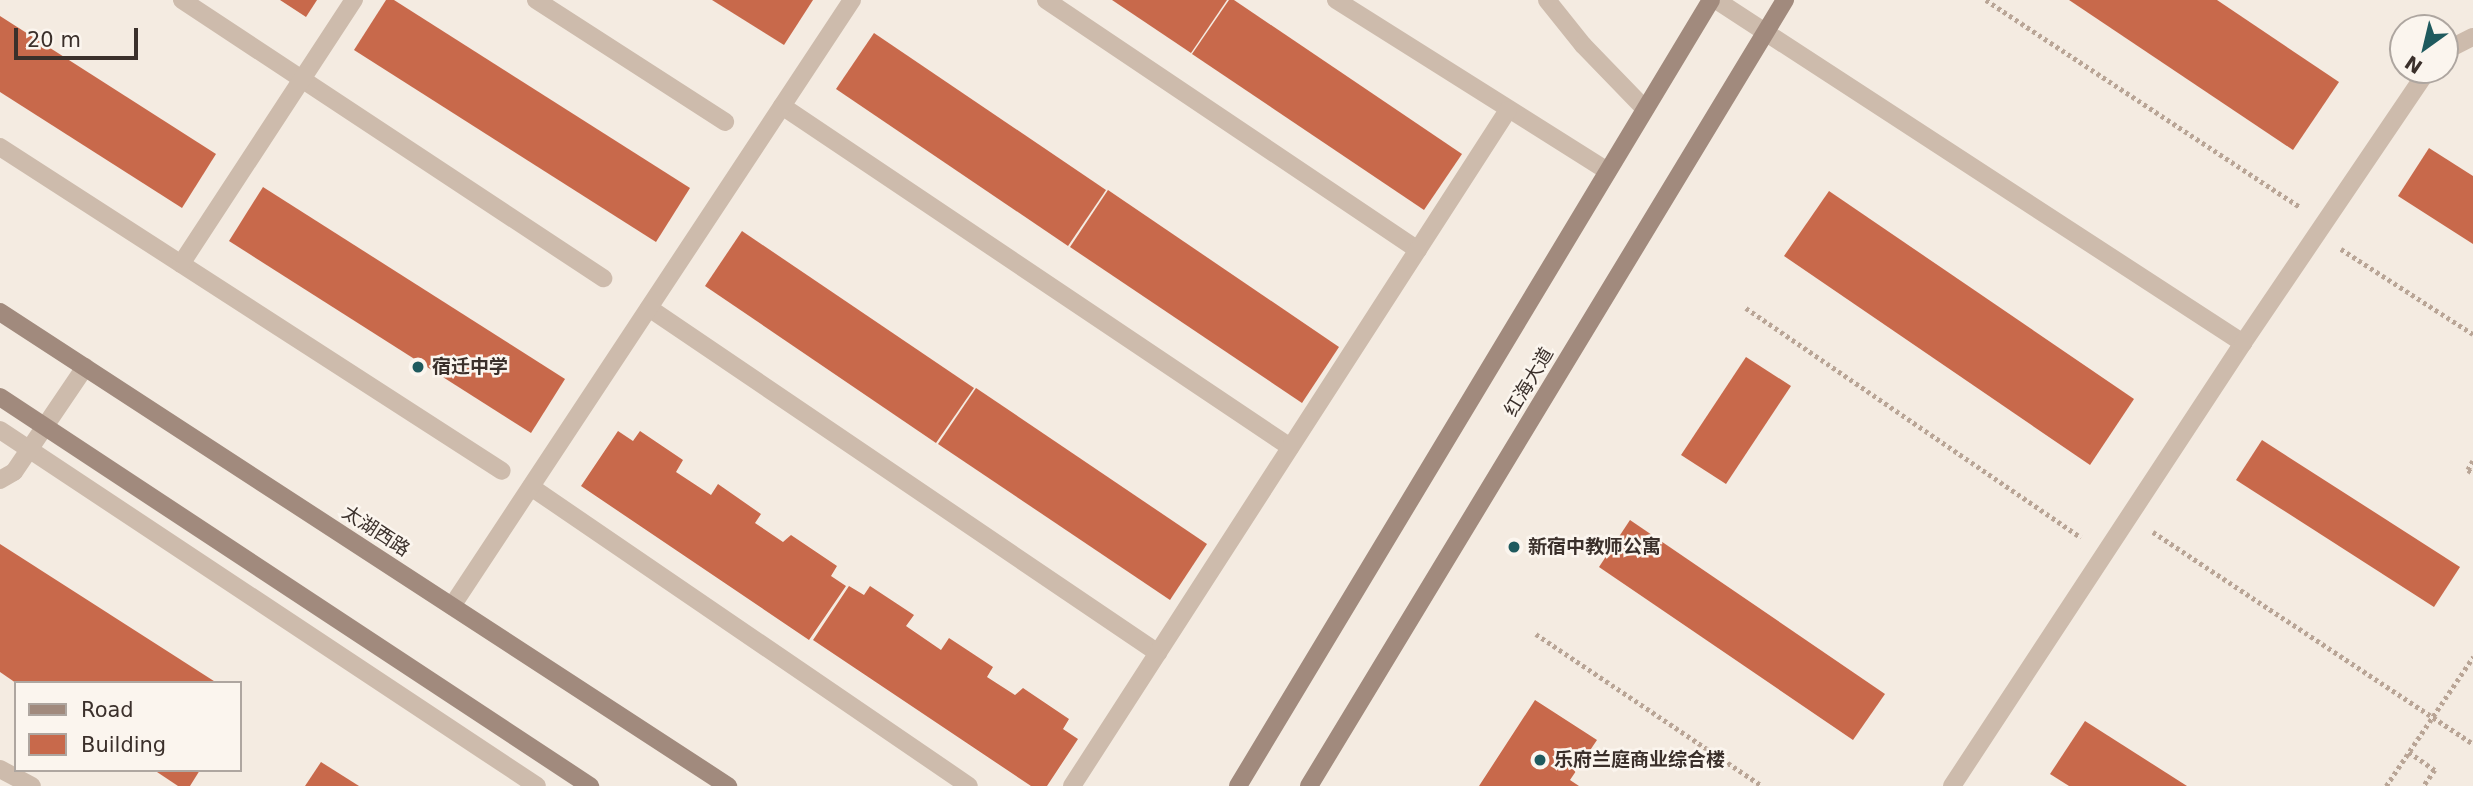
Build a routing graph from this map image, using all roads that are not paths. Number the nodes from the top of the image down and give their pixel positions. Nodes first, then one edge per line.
1 (182, 0) edge
2 (354, 0) edge
3 (536, 0) edge
4 (852, 0) edge
5 (1046, 0) edge
6 (1336, 0) edge
7 (1547, 0) edge
8 (1713, 0) edge
9 (1785, 0) edge
10 (1766, 32) junction
11 (302, 79) junction
12 (2419, 84) edge
13 (782, 106) junction
14 (1645, 109) junction
15 (1508, 110) junction
16 (725, 122) dead end
17 (0, 147) edge
18 (1608, 171) junction
19 (1418, 250) junction
20 (181, 264) junction
21 (603, 278) dead end
22 (649, 308) junction
23 (0, 312) edge
24 (2243, 343) junction
25 (85, 367) junction
26 (0, 397) edge
27 (45, 426) junction
28 (0, 430) edge
29 (1290, 447) junction
30 (30, 450) junction
31 (502, 471) dead end
32 (0, 480) edge
33 (531, 487) junction
34 (452, 606) junction
35 (1158, 653) junction
36 (0, 769) edge
37 (33, 786) edge
38 (537, 786) edge
39 (590, 786) edge
40 (728, 786) edge
41 (969, 786) edge
42 (1072, 786) edge
43 (1238, 786) edge
44 (1309, 786) edge
45 (1952, 786) edge

1 - 11 lane
2 - 11 lane
3 - 16 lane
4 - 13 lane
5 - 19 lane
6 - 15 lane
7 - 14 lane
8 - 10 lane
8 - 14 main road
9 - 10 main road, 红海大道
10 - 24 lane
10 - 44 main road, 红海大道
11 - 20 lane
11 - 21 lane
12 - 24 lane
13 - 22 lane
13 - 29 lane
14 - 18 main road
15 - 18 lane
15 - 19 lane
17 - 20 lane
18 - 43 main road
19 - 29 lane
20 - 31 lane
22 - 33 lane
22 - 35 lane
23 - 25 main road, 太湖西路
24 - 45 lane
25 - 27 lane
25 - 34 main road, 太湖西路
26 - 27 main road
27 - 30 lane
27 - 39 main road
28 - 30 lane
29 - 35 lane
30 - 32 lane
30 - 38 lane
33 - 34 lane
33 - 41 lane
34 - 40 main road, 太湖西路
35 - 42 lane
36 - 37 lane

